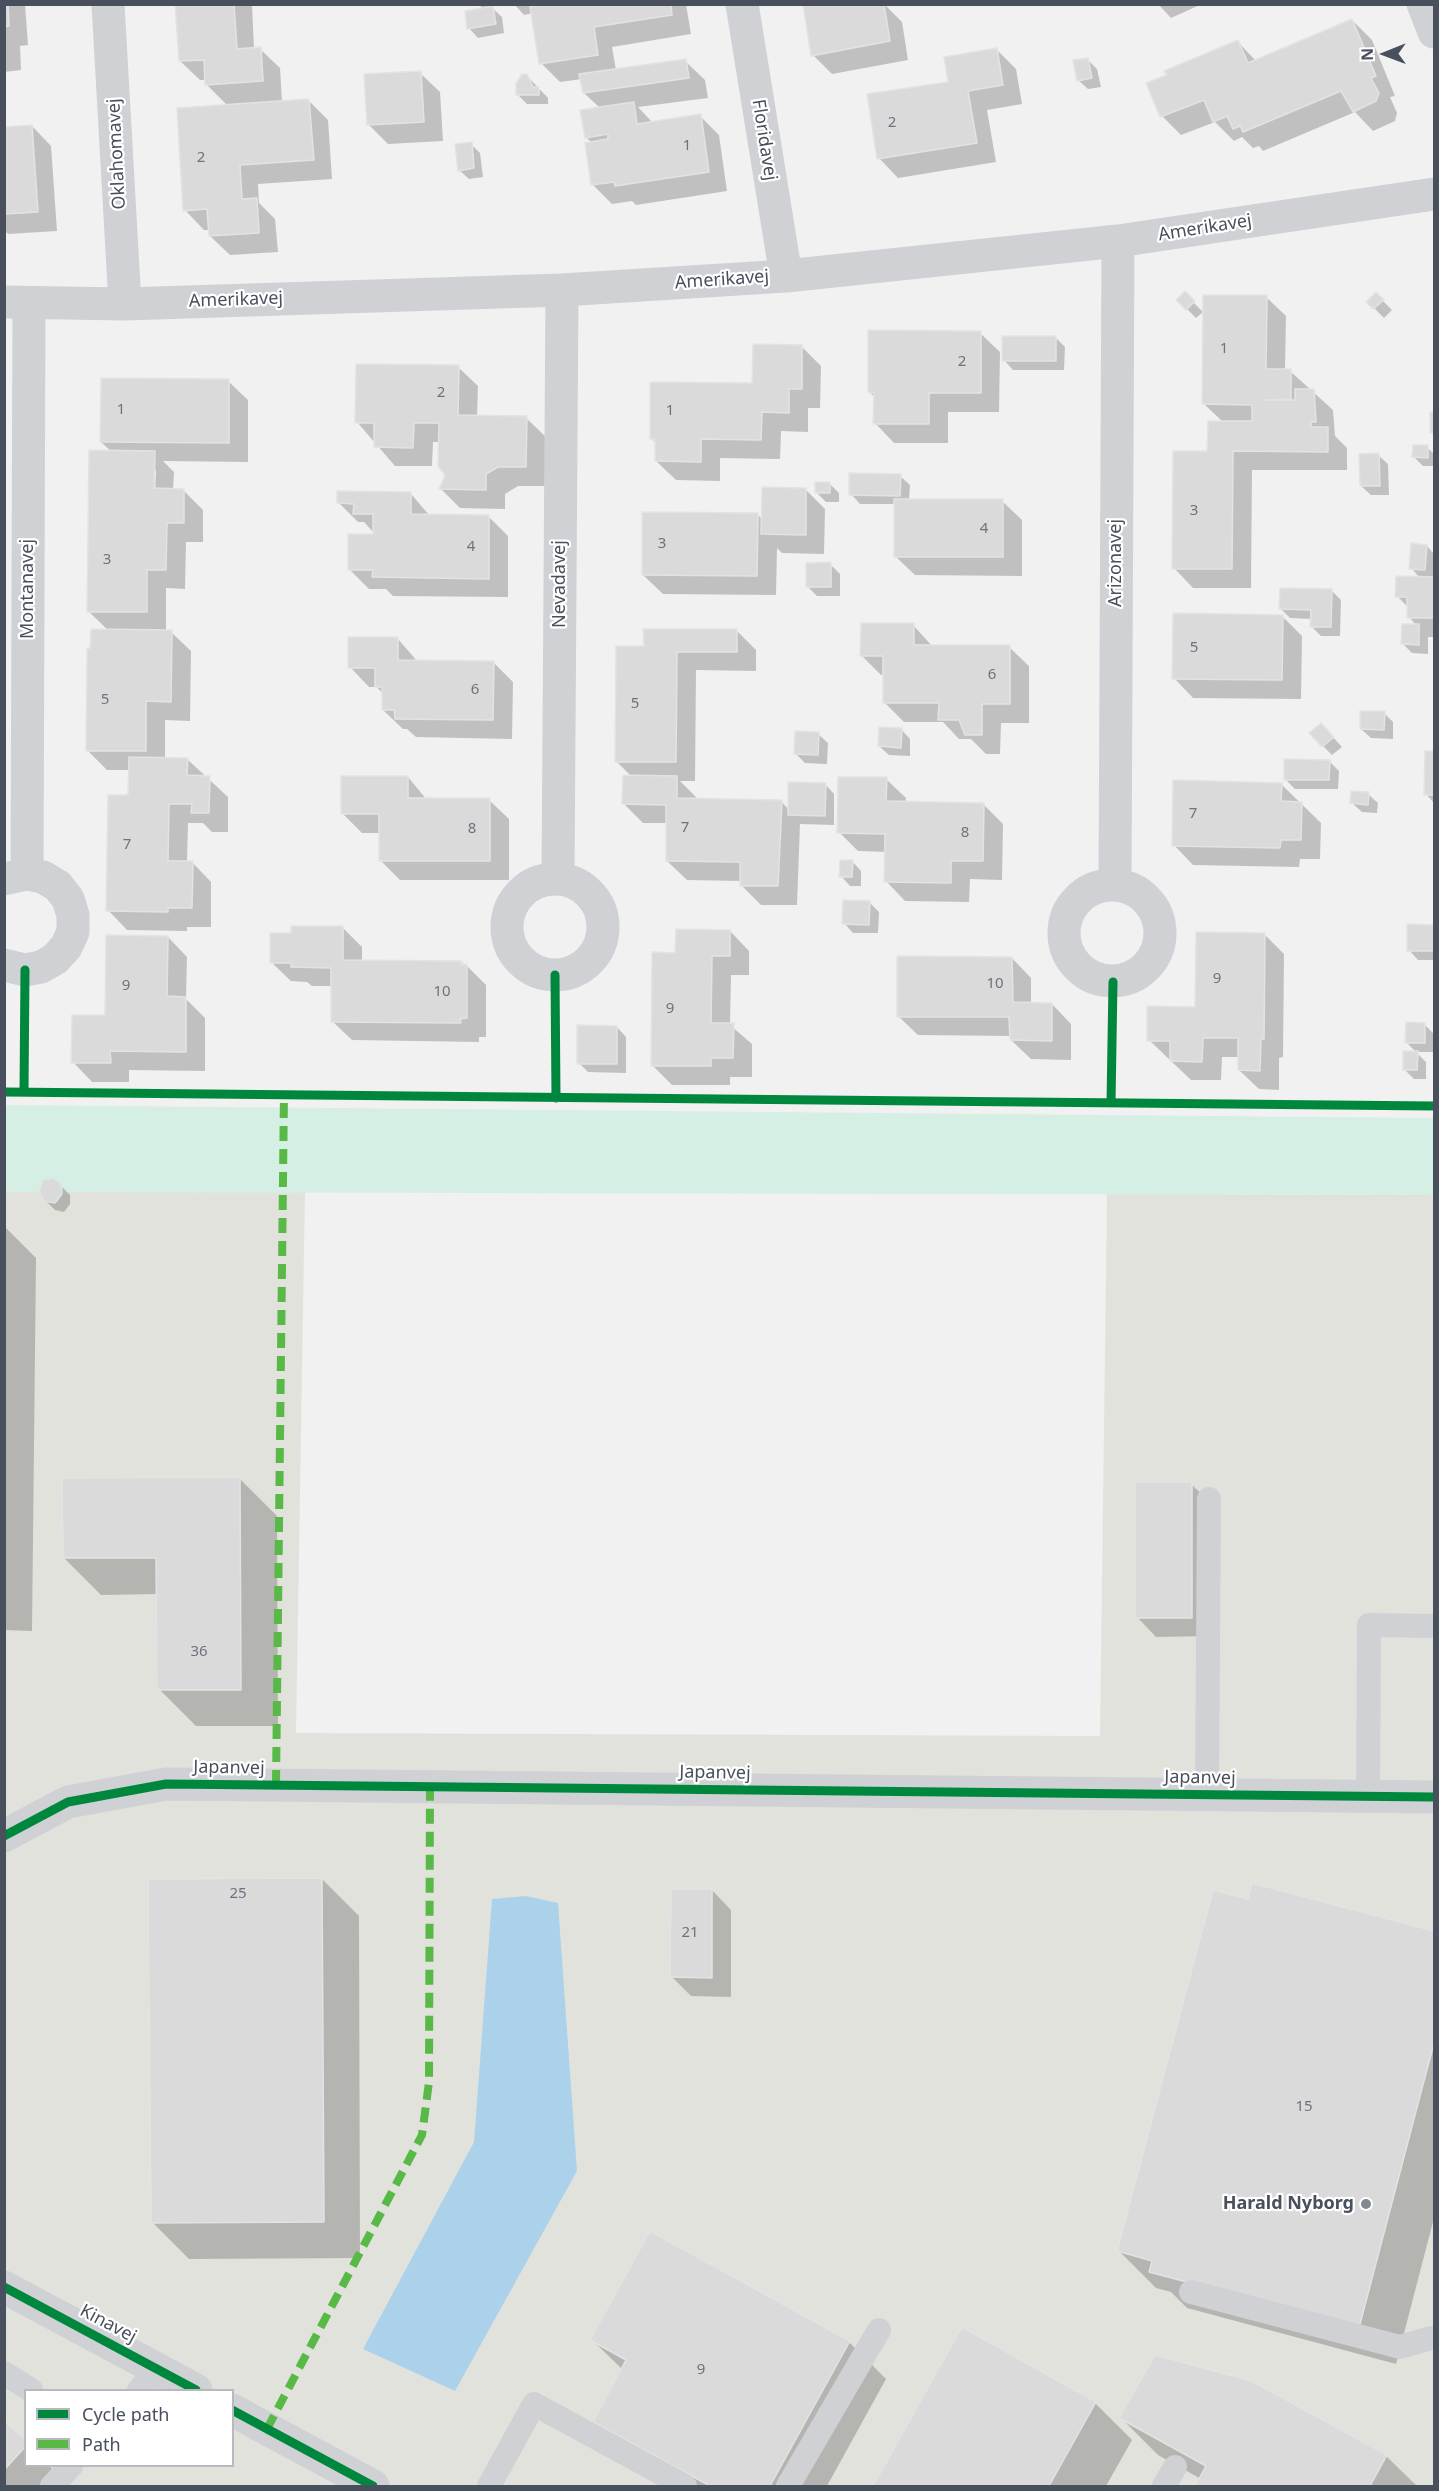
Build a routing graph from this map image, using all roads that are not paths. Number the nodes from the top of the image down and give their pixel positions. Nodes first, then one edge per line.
1 (108, 4) edge
2 (742, 4) edge
3 (1423, 4) edge
4 (1434, 32) edge
5 (1434, 194) edge
6 (1118, 241) junction
7 (786, 276) junction
8 (562, 291) junction
9 (17, 303) edge
10 (125, 304) junction
11 (16, 876) edge
12 (558, 878) dead end
13 (1114, 885) dead end
14 (4, 965) edge
15 (1209, 1499) dead end
16 (1434, 1626) edge
17 (1207, 1795) junction
18 (1368, 1796) junction
19 (1434, 1797) edge
20 (4, 1836) edge
21 (4, 2286) edge
22 (1191, 2292) dead end
23 (879, 2330) dead end
24 (1433, 2335) edge
25 (4, 2373) edge
26 (148, 2380) edge
27 (28, 2389) edge
28 (187, 2389) edge
29 (234, 2411) edge
30 (70, 2467) edge
31 (52, 2487) edge
32 (373, 2487) edge
33 (489, 2487) edge
34 (685, 2487) edge
35 (788, 2487) edge

1 - 10 street, Oklahomavej
2 - 7 street, Floridavej
3 - 4 street
5 - 6 street, Amerikavej
6 - 7 street, Amerikavej
6 - 13 street, Arizonavej
7 - 8 street, Amerikavej
8 - 10 street, Amerikavej
8 - 12 street, Nevadavej
9 - 10 street, Amerikavej
9 - 11 street, Montanavej
11 - 14 street, Montanavej
15 - 17 lane
16 - 18 lane
17 - 18 street, Japanvej
17 - 20 street, Japanvej
18 - 19 street, Japanvej
21 - 26 street, Kinavej
22 - 24 lane
23 - 35 lane
25 - 27 lane
26 - 28 street, Kinavej
29 - 32 street
30 - 31 lane
33 - 34 lane

